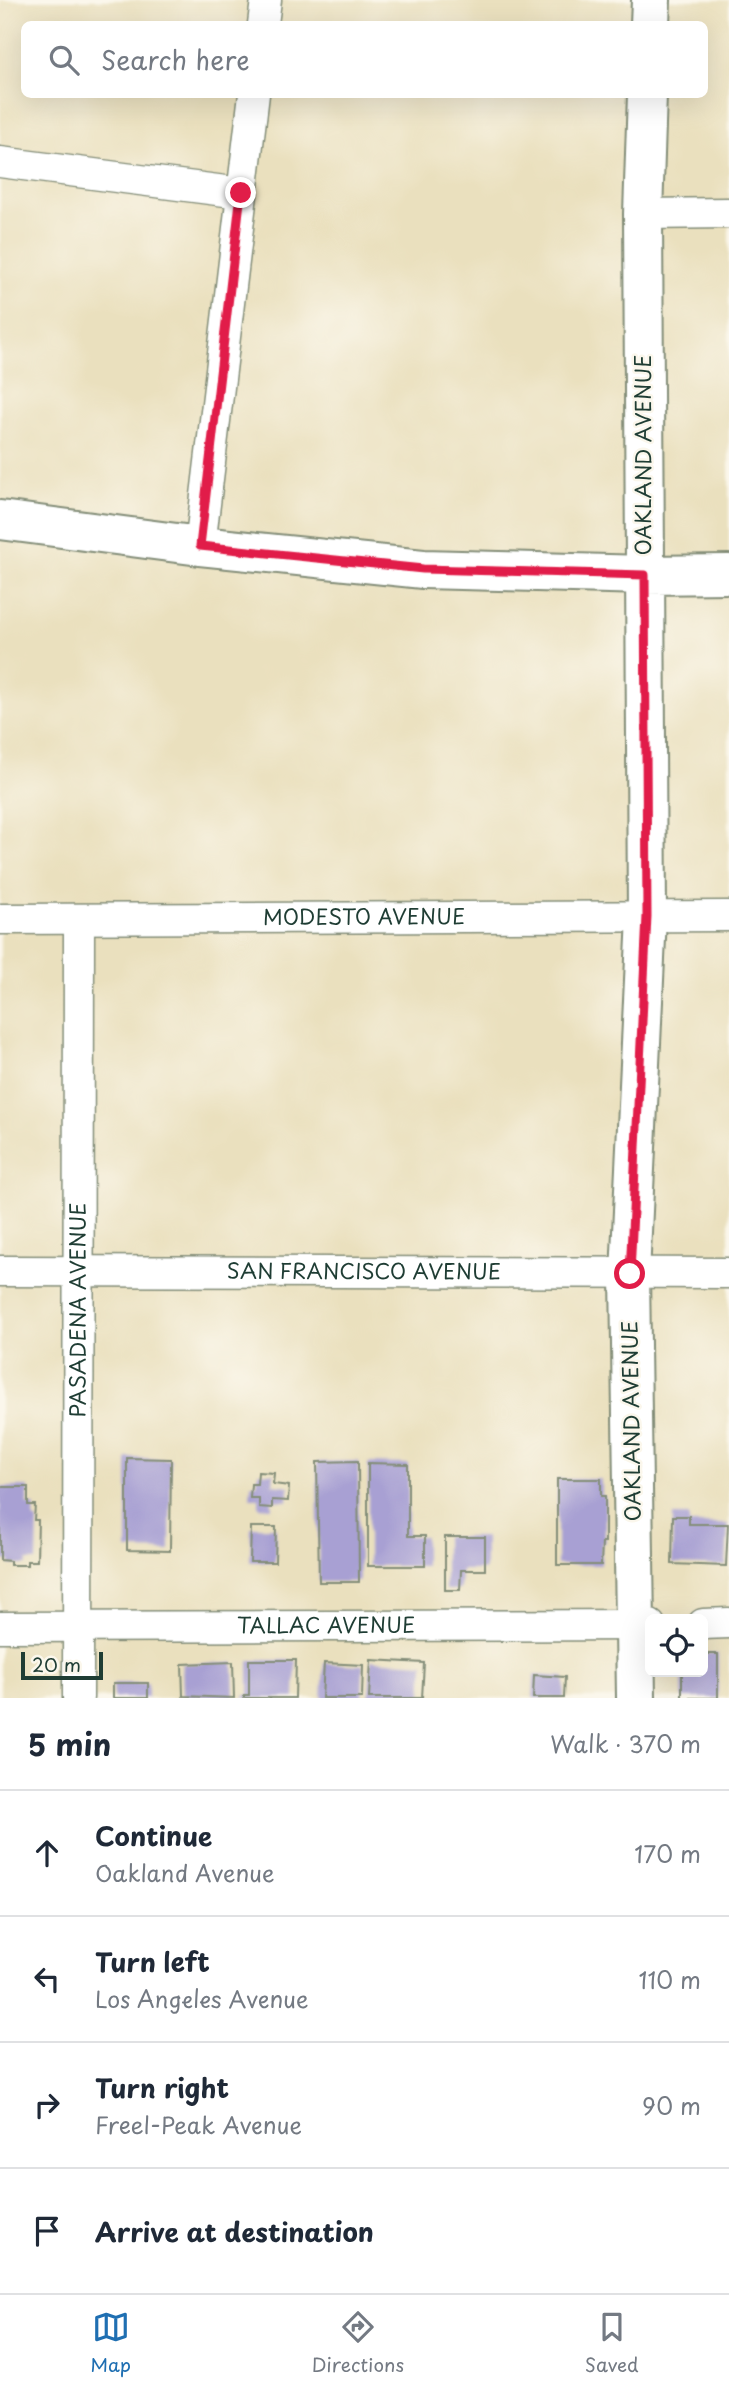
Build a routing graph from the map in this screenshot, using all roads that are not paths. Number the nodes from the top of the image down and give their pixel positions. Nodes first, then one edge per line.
1 (266, 0) edge
2 (652, 0) edge
3 (263, 21) edge
4 (650, 21) edge
5 (253, 98) edge
6 (647, 98) edge
7 (0, 162) edge
8 (241, 193) junction
9 (729, 213) edge
10 (643, 214) junction
11 (0, 520) edge
12 (200, 546) junction
13 (729, 574) edge
14 (645, 575) junction
15 (647, 916) junction
16 (729, 916) edge
17 (0, 919) edge
18 (79, 920) junction
19 (0, 1270) edge
20 (78, 1270) junction
21 (729, 1273) edge
22 (630, 1274) junction
23 (729, 1623) edge
24 (708, 1624) edge
25 (643, 1625) edge
26 (0, 1627) edge
27 (79, 1628) junction
28 (78, 1698) edge
29 (636, 1698) edge

1 - 3 street
2 - 4 street
5 - 8 street
6 - 10 street, OAKLAND AVENUE
7 - 8 street
8 - 12 street
9 - 10 street
10 - 14 street, OAKLAND AVENUE
11 - 12 street
12 - 14 street
13 - 14 street
14 - 15 street, OAKLAND AVENUE
15 - 16 street, MODESTO AVENUE
15 - 18 street, MODESTO AVENUE
15 - 22 street, OAKLAND AVENUE
17 - 18 street, MODESTO AVENUE
18 - 20 street, PASADENA AVENUE
19 - 20 street, SAN FRANCISCO AVENUE
20 - 22 street, SAN FRANCISCO AVENUE
20 - 27 street, PASADENA AVENUE
21 - 22 street, SAN FRANCISCO AVENUE
22 - 25 street, OAKLAND AVENUE
23 - 24 street
25 - 27 street, TALLAC AVENUE
25 - 29 street, OAKLAND AVENUE
26 - 27 street, TALLAC AVENUE
27 - 28 street, PASADENA AVENUE

